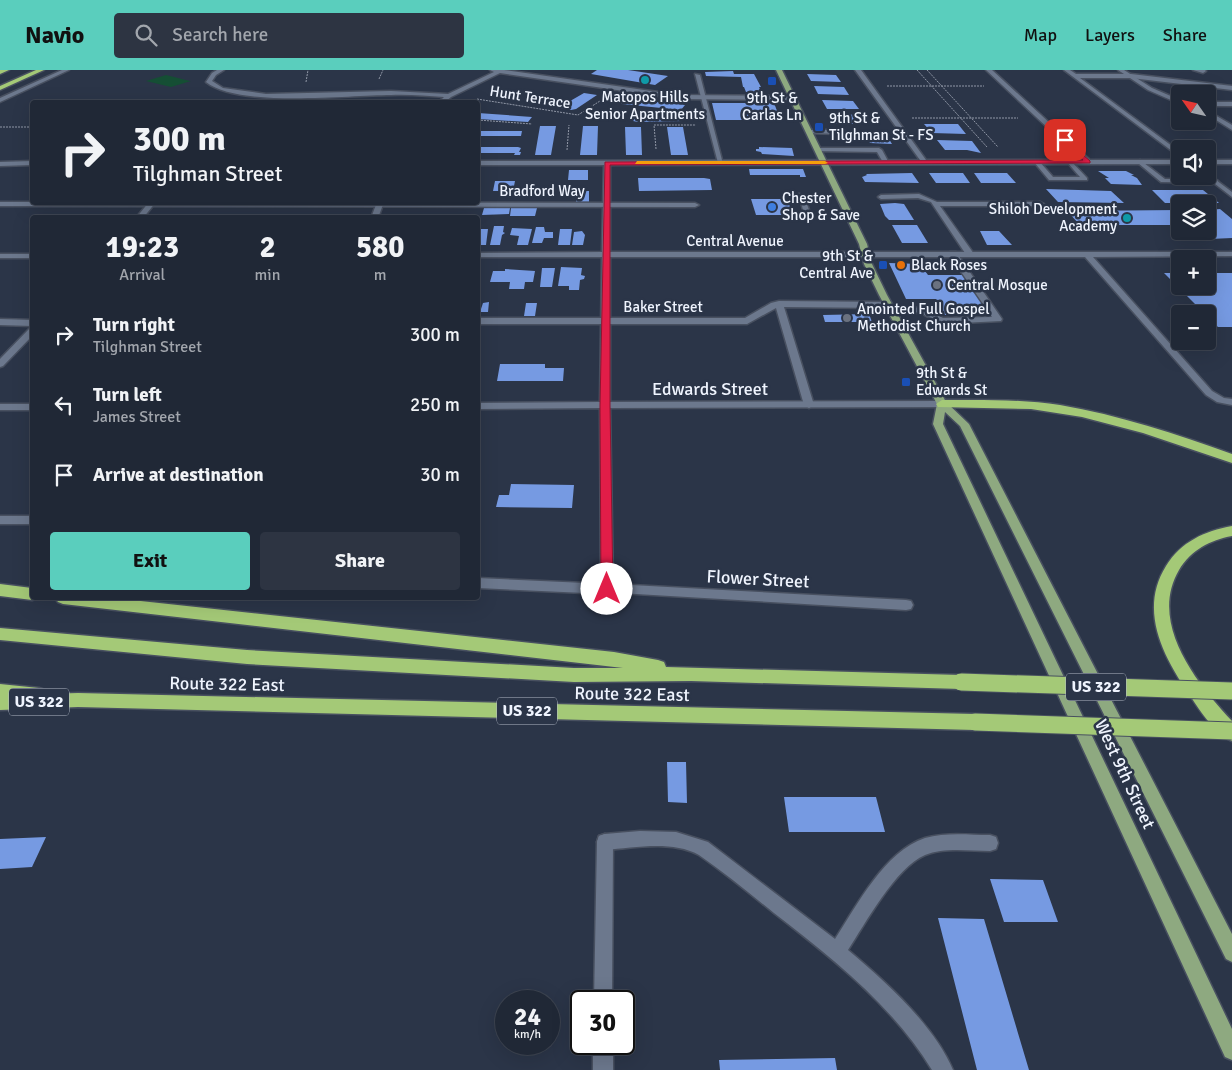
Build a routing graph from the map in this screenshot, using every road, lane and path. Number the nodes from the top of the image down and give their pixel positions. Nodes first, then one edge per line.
1 (6, 70) edge
2 (31, 70) edge
3 (41, 70) edge
4 (66, 70) edge
5 (221, 70) edge
6 (496, 70) edge
7 (779, 70) edge
8 (858, 70) edge
9 (917, 70) edge
10 (927, 70) edge
11 (990, 70) edge
12 (1067, 70) edge
13 (1121, 70) edge
14 (1196, 70) edge
15 (1203, 71) edge
16 (0, 72) edge
17 (697, 75) dead end
18 (1075, 76) junction
19 (1131, 76) junction
20 (0, 83) edge
21 (869, 86) junction
22 (932, 86) junction
23 (942, 86) junction
24 (1007, 86) junction
25 (0, 88) edge
26 (1232, 88) edge
27 (617, 90) junction
28 (449, 96) junction
29 (703, 98) junction
30 (792, 98) junction
31 (1171, 98) edge
32 (0, 100) edge
33 (444, 100) edge
34 (1216, 104) edge
35 (1232, 104) edge
36 (892, 118) junction
37 (961, 118) junction
38 (1041, 118) junction
39 (1216, 118) edge
40 (972, 119) junction
41 (480, 120) edge
42 (532, 124) dead end
43 (569, 125) dead end
44 (711, 125) junction
45 (0, 126) edge
46 (30, 127) edge
47 (1232, 128) edge
48 (809, 132) junction
49 (845, 136) junction
50 (835, 138) dead end
51 (857, 138) dead end
52 (840, 145) dead end
53 (861, 145) dead end
54 (851, 147) junction
55 (1171, 148) edge
56 (817, 150) junction
57 (886, 162) junction
58 (924, 162) junction
59 (1000, 162) junction
60 (1012, 162) junction
61 (1037, 162) junction
62 (1070, 162) junction
63 (1088, 162) junction
64 (1140, 162) junction
65 (1171, 162) edge
66 (1216, 162) edge
67 (1232, 162) edge
68 (30, 163) edge
69 (480, 163) edge
70 (566, 163) junction
71 (608, 163) junction
72 (657, 163) junction
73 (721, 163) junction
74 (823, 163) junction
75 (858, 163) junction
76 (0, 164) edge
77 (1171, 181) edge
78 (1216, 183) edge
79 (801, 195) dead end
80 (1232, 195) edge
81 (881, 197) dead end
82 (0, 204) edge
83 (30, 204) edge
84 (480, 204) edge
85 (936, 204) junction
86 (1040, 204) dead end
87 (151, 205) edge
88 (607, 205) junction
89 (695, 205) dead end
90 (808, 214) dead end
91 (142, 215) edge
92 (865, 254) junction
93 (953, 254) junction
94 (970, 254) junction
95 (1087, 254) junction
96 (1232, 254) edge
97 (480, 255) edge
98 (606, 255) junction
99 (0, 256) edge
100 (30, 256) edge
101 (779, 304) junction
102 (889, 307) junction
103 (606, 320) junction
104 (480, 321) edge
105 (0, 322) edge
106 (30, 322) edge
107 (30, 333) edge
108 (0, 364) edge
109 (1232, 402) edge
110 (942, 404) junction
111 (809, 405) junction
112 (480, 406) edge
113 (605, 406) junction
114 (0, 407) edge
115 (30, 407) edge
116 (1147, 430) junction
117 (1232, 459) edge
118 (1232, 470) edge
119 (0, 520) edge
120 (30, 520) edge
121 (1232, 531) edge
122 (480, 583) edge
123 (607, 589) junction
124 (0, 590) edge
125 (30, 594) edge
126 (81, 600) edge
127 (906, 606) dead end
128 (0, 634) edge
129 (692, 674) junction
130 (0, 691) edge
131 (1232, 691) edge
132 (78, 700) junction
133 (0, 704) edge
134 (1232, 732) edge
135 (990, 843) dead end
136 (836, 953) junction
137 (1232, 953) edge
138 (603, 990) edge
139 (1232, 1050) edge
140 (603, 1055) edge
141 (603, 1070) edge
142 (943, 1070) edge

1 - 16 highway
2 - 20 highway
3 - 25 highway
4 - 32 street
5 - 28 street
6 - 27 street
6 - 28 street
7 - 30 main road, West 9th Street
8 - 21 street
9 - 22 path
10 - 23 path
11 - 24 street
12 - 18 street
13 - 19 street
14 - 15 street
17 - 29 street
18 - 19 street
18 - 55 street
19 - 26 street
19 - 31 street
21 - 22 path
21 - 36 street
22 - 23 path
22 - 37 path
23 - 24 path
23 - 40 path
24 - 38 street
27 - 28 path, Hunt Terrace
27 - 29 street
28 - 33 street
29 - 30 street
29 - 44 street
30 - 48 main road, West 9th Street
34 - 35 street
36 - 37 path
36 - 58 street
37 - 40 path
37 - 59 path
38 - 40 path
38 - 63 street
39 - 47 street
40 - 60 path
41 - 42 path
43 - 70 path
44 - 72 path
44 - 73 street
45 - 46 path
48 - 49 street
48 - 56 main road, West 9th Street
49 - 50 street
49 - 51 street
52 - 54 street
53 - 54 street
54 - 56 street
54 - 57 street
54 - 75 street
56 - 74 main road, West 9th Street
57 - 58 street
57 - 75 street
58 - 59 street
59 - 60 street
60 - 61 street
61 - 62 street
61 - 62 street
62 - 63 street
63 - 64 street
64 - 65 street
64 - 77 street
66 - 67 street
68 - 76 street
69 - 70 street
70 - 71 street
71 - 72 street
71 - 88 street
72 - 73 street
73 - 74 street
74 - 75 street
74 - 92 main road, West 9th Street
78 - 80 street
79 - 90 street
81 - 85 street
82 - 83 street, Bradford Way
84 - 88 street, Bradford Way
85 - 86 street
85 - 94 street
87 - 91 street
88 - 89 street, Bradford Way
88 - 98 street
92 - 93 street, Central Avenue
92 - 98 street, Central Avenue
92 - 102 main road, West 9th Street
93 - 94 street, Central Avenue
93 - 102 street
94 - 95 street, Central Avenue
95 - 96 street, Central Avenue
95 - 109 street
97 - 98 street, Central Avenue
98 - 103 street
99 - 100 street
101 - 102 street
101 - 103 street, Baker Street
101 - 111 street
102 - 110 main road, West 9th Street
103 - 104 street, Baker Street
103 - 113 street
105 - 106 street
107 - 108 street
110 - 111 street, Edwards Street
110 - 116 highway
110 - 137 main road, West 9th Street
110 - 139 main road, West 9th Street
111 - 113 street, Edwards Street
112 - 113 street, Edwards Street
113 - 123 street
114 - 115 street
116 - 117 highway
116 - 118 highway
119 - 120 street
121 - 134 highway
122 - 123 street, Flower Street
123 - 127 street, Flower Street
124 - 125 highway
126 - 129 highway
128 - 129 highway, US 322
129 - 131 highway, US 322, bridge
130 - 132 highway
132 - 133 highway, US 322
132 - 134 highway, Route 322 East / US 322, bridge
135 - 136 street
136 - 138 street
136 - 142 street
140 - 141 street

